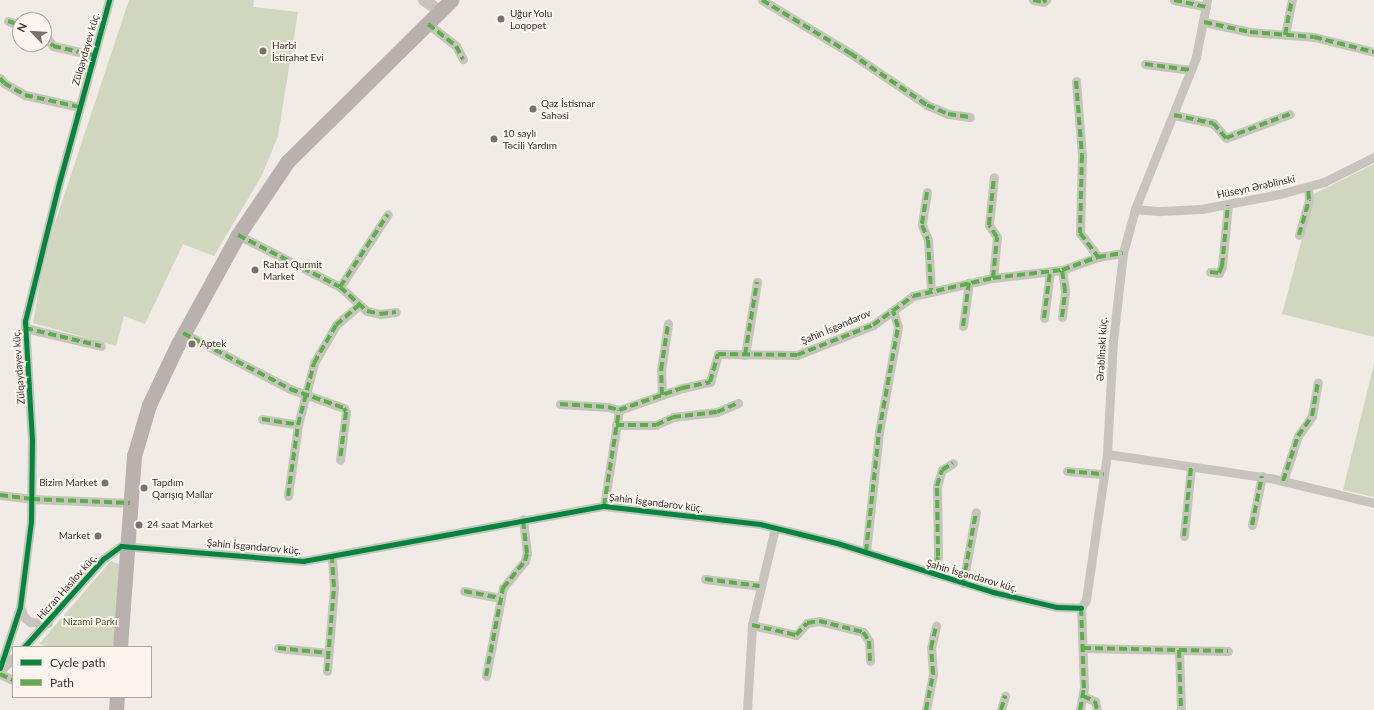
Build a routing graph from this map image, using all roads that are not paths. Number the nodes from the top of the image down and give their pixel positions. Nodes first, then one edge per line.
1 (109, 0) edge
2 (424, 0) edge
3 (451, 0) edge
4 (762, 0) edge
5 (1033, 0) edge
6 (1046, 0) edge
7 (1174, 0) edge
8 (1292, 0) edge
9 (1207, 3) edge
10 (440, 11) junction
11 (8, 21) dead end
12 (12, 22) edge
13 (1204, 22) junction
14 (428, 24) junction
15 (1285, 35) junction
16 (52, 45) edge
17 (1374, 52) edge
18 (93, 55) junction
19 (463, 59) dead end
20 (1145, 64) dead end
21 (1192, 70) junction
22 (0, 78) edge
23 (1076, 81) dead end
24 (79, 107) junction
25 (1290, 114) dead end
26 (1174, 115) junction
27 (970, 117) dead end
28 (1374, 157) edge
29 (994, 178) dead end
30 (1308, 187) junction
31 (927, 192) dead end
32 (1228, 205) junction
33 (1135, 209) junction
34 (388, 214) dead end
35 (238, 235) junction
36 (1299, 235) dead end
37 (1123, 253) junction
38 (1098, 258) junction
39 (1062, 270) junction
40 (1050, 272) junction
41 (1210, 272) dead end
42 (993, 278) junction
43 (757, 282) dead end
44 (968, 282) junction
45 (340, 287) junction
46 (931, 290) junction
47 (359, 305) junction
48 (893, 311) junction
49 (396, 312) dead end
50 (1062, 317) dead end
51 (1044, 318) dead end
52 (668, 324) dead end
53 (963, 326) dead end
54 (25, 328) junction
55 (183, 333) junction
56 (101, 346) dead end
57 (745, 355) junction
58 (1318, 383) dead end
59 (304, 395) junction
60 (662, 395) junction
61 (738, 402) dead end
62 (560, 404) dead end
63 (619, 410) junction
64 (262, 420) dead end
65 (298, 425) junction
66 (616, 425) junction
67 (1107, 454) junction
68 (340, 460) dead end
69 (953, 463) dead end
70 (1191, 467) junction
71 (1067, 471) dead end
72 (1104, 474) junction
73 (1262, 476) junction
74 (1283, 481) junction
75 (0, 495) edge
76 (288, 496) dead end
77 (32, 499) junction
78 (130, 503) junction
79 (1374, 503) edge
80 (604, 506) junction
81 (976, 512) dead end
82 (523, 519) junction
83 (1252, 525) dead end
84 (775, 528) junction
85 (1184, 536) dead end
86 (127, 546) junction
87 (866, 552) junction
88 (332, 558) junction
89 (934, 574) junction
90 (705, 579) dead end
91 (963, 583) junction
92 (760, 586) junction
93 (464, 591) dead end
94 (500, 598) junction
95 (20, 607) junction
96 (1081, 608) junction
97 (48, 623) junction
98 (752, 626) junction
99 (936, 626) dead end
100 (25, 646) edge
101 (120, 646) edge
102 (278, 648) dead end
103 (1083, 648) junction
104 (1180, 650) junction
105 (1228, 651) dead end
106 (328, 653) junction
107 (12, 659) edge
108 (870, 661) dead end
109 (0, 669) edge
110 (327, 671) dead end
111 (0, 674) edge
112 (486, 676) dead end
113 (12, 680) edge
114 (1005, 696) dead end
115 (1083, 696) junction
116 (117, 698) edge
117 (116, 710) edge
118 (747, 710) edge
119 (926, 710) edge
120 (1001, 710) edge
121 (1080, 710) edge
122 (1097, 710) edge
123 (1181, 710) edge

1 - 18 street, Zülqaydayev küç.
2 - 10 street
3 - 10 main road
4 - 27 street
5 - 6 street
7 - 9 street
8 - 15 street
9 - 13 street, Ərəblinski küç.
10 - 14 main road
11 - 12 street
13 - 15 street
13 - 21 street, Ərəblinski küç.
14 - 19 street
14 - 35 main road
15 - 17 street
16 - 18 street
18 - 24 street, Zülqaydayev küç.
20 - 21 street
21 - 26 street, Ərəblinski küç.
22 - 24 street
23 - 38 street
24 - 54 street, Zülqaydayev küç.
25 - 26 street
26 - 33 street, Ərəblinski küç.
28 - 30 street, Hüseyn Ərəblinski
29 - 42 street
30 - 32 street, Hüseyn Ərəblinski
30 - 36 street
31 - 46 street
32 - 33 street, Hüseyn Ərəblinski
32 - 41 street
33 - 37 street, Ərəblinski küç.
34 - 45 street
35 - 45 street
35 - 55 main road
37 - 38 street, Şahin İsgəndərov
37 - 67 street, Ərəblinski küç.
38 - 39 street, Şahin İsgəndərov
39 - 40 street, Şahin İsgəndərov
39 - 50 street
40 - 42 street, Şahin İsgəndərov
40 - 51 street
42 - 44 street, Şahin İsgəndərov
43 - 57 street
44 - 46 street, Şahin İsgəndərov
44 - 53 street
45 - 47 street
46 - 48 street, Şahin İsgəndərov
47 - 49 street
47 - 59 street
48 - 57 street, Şahin İsgəndərov
48 - 87 street
52 - 60 street
54 - 56 street
54 - 77 street, Zülqaydayev küç.
55 - 59 street
55 - 78 main road
57 - 60 street, Şahin İsgəndərov
58 - 74 street
59 - 65 street
59 - 68 street
60 - 63 street, Şahin İsgəndərov
61 - 66 street
62 - 63 street
63 - 66 street
64 - 65 street
65 - 76 street
66 - 80 street
67 - 70 street
67 - 72 street, Ərəblinski küç.
69 - 89 street
70 - 73 street
70 - 85 street
71 - 72 street
72 - 96 street, Ərəblinski küç.
73 - 74 street
73 - 83 street
74 - 79 street
75 - 77 street
77 - 78 street
77 - 95 street, Zülqaydayev küç.
78 - 86 main road
80 - 82 street, Şahin İsgəndərov küç.
80 - 84 street, Şahin İsgəndərov küç.
81 - 91 street
82 - 88 street, Şahin İsgəndərov küç.
82 - 94 street
84 - 87 street, Şahin İsgəndərov küç.
84 - 92 street
86 - 88 street, Şahin İsgəndərov küç.
86 - 97 street, Hicran Hasilov küç.
86 - 101 main road
87 - 89 street, Şahin İsgəndərov küç.
88 - 106 street
89 - 91 street, Şahin İsgəndərov küç.
90 - 92 street
91 - 96 street, Şahin İsgəndərov küç.
92 - 98 street
93 - 94 street
94 - 112 street
95 - 97 street
95 - 109 street, Zülqaydayev küç.
96 - 103 street, Ərəblinski küç.
97 - 100 street, Hicran Hasilov küç.
98 - 108 street
98 - 118 street
99 - 119 street
102 - 106 street
103 - 104 street
103 - 115 street, Ərəblinski küç.
104 - 105 street
104 - 123 street
106 - 110 street
107 - 109 street
111 - 113 street
114 - 120 street
115 - 121 street, Ərəblinski küç.
115 - 122 street
116 - 117 main road

